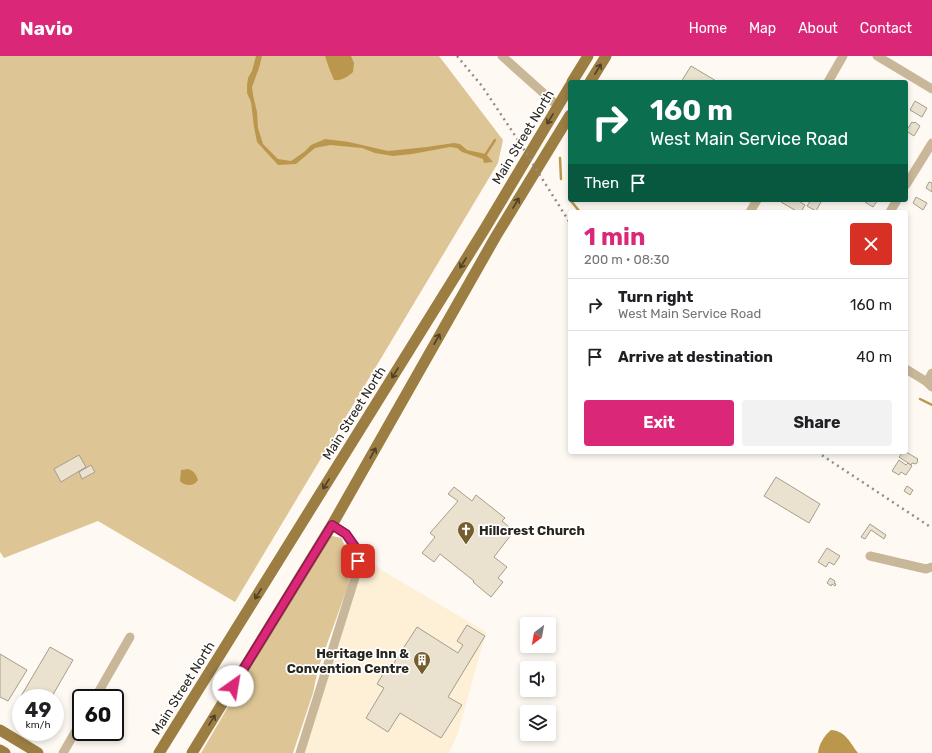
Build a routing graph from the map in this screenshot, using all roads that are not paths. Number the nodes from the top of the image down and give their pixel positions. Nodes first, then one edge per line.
1 (502, 56) edge
2 (588, 56) edge
3 (606, 56) edge
4 (843, 56) edge
5 (877, 56) edge
6 (573, 80) edge
7 (591, 80) edge
8 (829, 80) edge
9 (568, 89) edge
10 (932, 89) edge
11 (558, 106) junction
12 (568, 118) edge
13 (932, 143) edge
14 (908, 182) edge
15 (908, 370) edge
16 (932, 373) edge
17 (929, 384) edge
18 (332, 525) junction
19 (870, 556) dead end
20 (932, 567) edge
21 (130, 637) dead end
22 (100, 689) edge
23 (0, 730) edge
24 (72, 738) edge
25 (0, 750) edge
26 (4, 753) edge
27 (38, 753) edge
28 (63, 753) edge
29 (160, 753) edge
30 (192, 753) edge
31 (300, 753) edge

1 - 11 street
2 - 6 main road
7 -> 3 main road
4 - 8 street
5 - 10 street
9 - 11 main road, Main Street North
11 -> 29 main road, Main Street North
18 -> 12 main road
13 - 14 street
15 - 17 street
16 - 17 street
30 -> 18 main road
18 - 31 street
19 - 20 street
21 - 22 street
23 - 27 main road
24 - 28 street
25 - 26 main road

